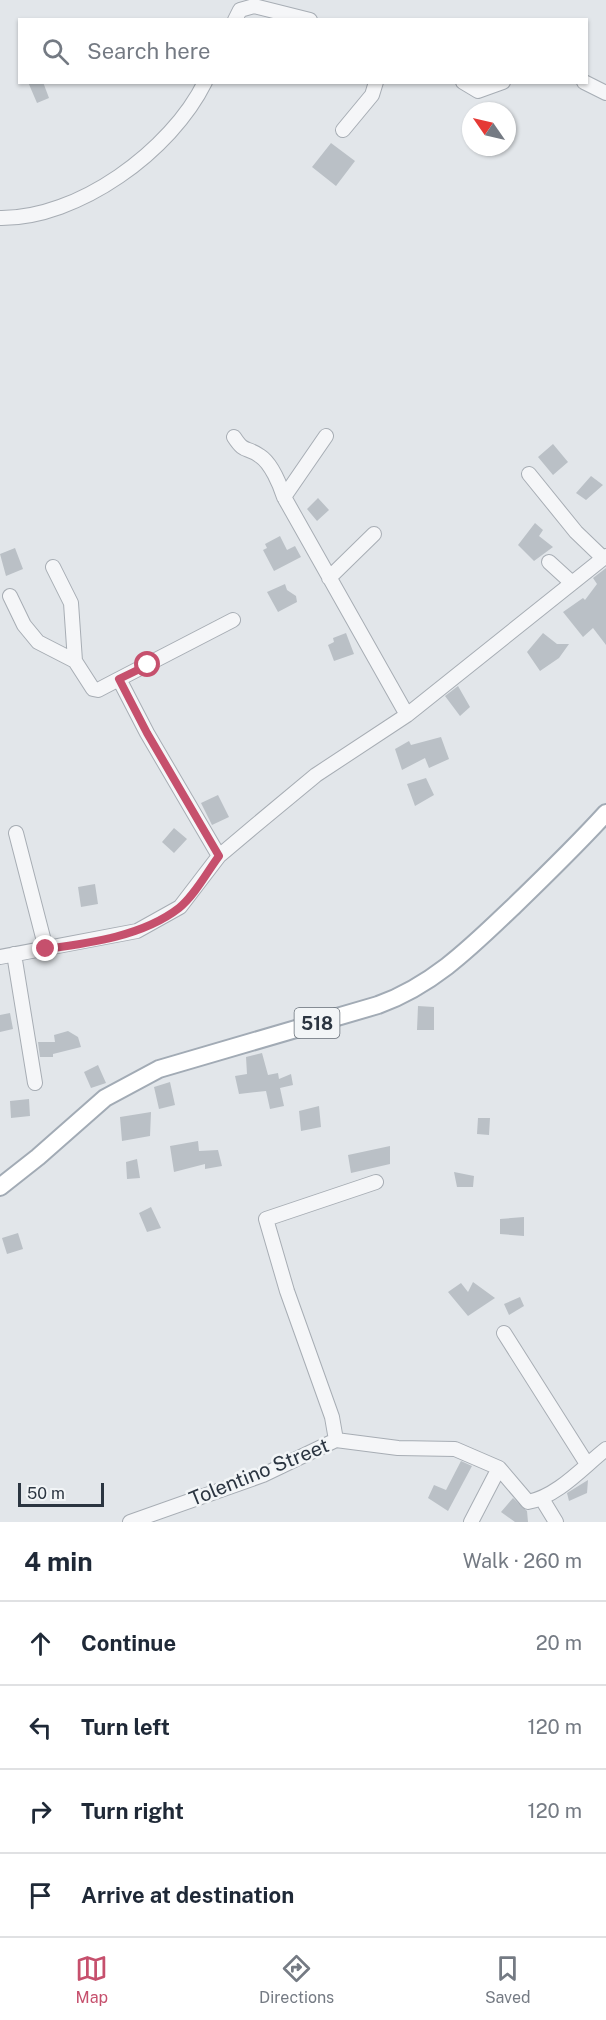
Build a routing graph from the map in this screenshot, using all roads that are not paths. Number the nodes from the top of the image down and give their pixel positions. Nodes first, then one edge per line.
1 (236, 18) edge
2 (301, 18) edge
3 (204, 84) edge
4 (375, 84) edge
5 (466, 84) edge
6 (497, 84) edge
7 (588, 84) edge
8 (606, 93) edge
9 (343, 130) dead end
10 (0, 218) edge
11 (326, 436) dead end
12 (234, 437) dead end
13 (529, 474) dead end
14 (284, 497) junction
15 (374, 534) dead end
16 (604, 556) edge
17 (549, 562) dead end
18 (53, 567) dead end
19 (329, 578) junction
20 (572, 583) junction
21 (10, 596) dead end
22 (233, 620) dead end
23 (75, 661) junction
24 (119, 679) junction
25 (407, 715) junction
26 (606, 813) edge
27 (16, 833) dead end
28 (219, 856) junction
29 (46, 949) junction
30 (7, 956) edge
31 (35, 1083) dead end
32 (376, 1182) dead end
33 (0, 1187) edge
34 (504, 1333) dead end
35 (336, 1440) junction
36 (606, 1449) edge
37 (587, 1464) junction
38 (499, 1468) junction
39 (542, 1499) junction
40 (130, 1522) edge
41 (471, 1522) edge
42 (556, 1522) edge

1 - 2 street
3 - 10 street
4 - 9 street
5 - 6 street
7 - 8 street
11 - 14 street
12 - 14 street
13 - 16 street
14 - 19 street
15 - 19 street
16 - 20 street
17 - 20 street
18 - 23 street
19 - 25 street
20 - 25 street
21 - 23 street
22 - 24 street
23 - 24 street
24 - 28 street
25 - 28 street
26 - 33 main road, 518
27 - 29 street
28 - 29 street
29 - 30 street
30 - 31 street
32 - 35 street
34 - 37 street
35 - 38 street, Tolentino Street
35 - 40 street, Tolentino Street
36 - 37 street
37 - 39 street
38 - 39 street, Tolentino Street
38 - 41 street
39 - 42 street

